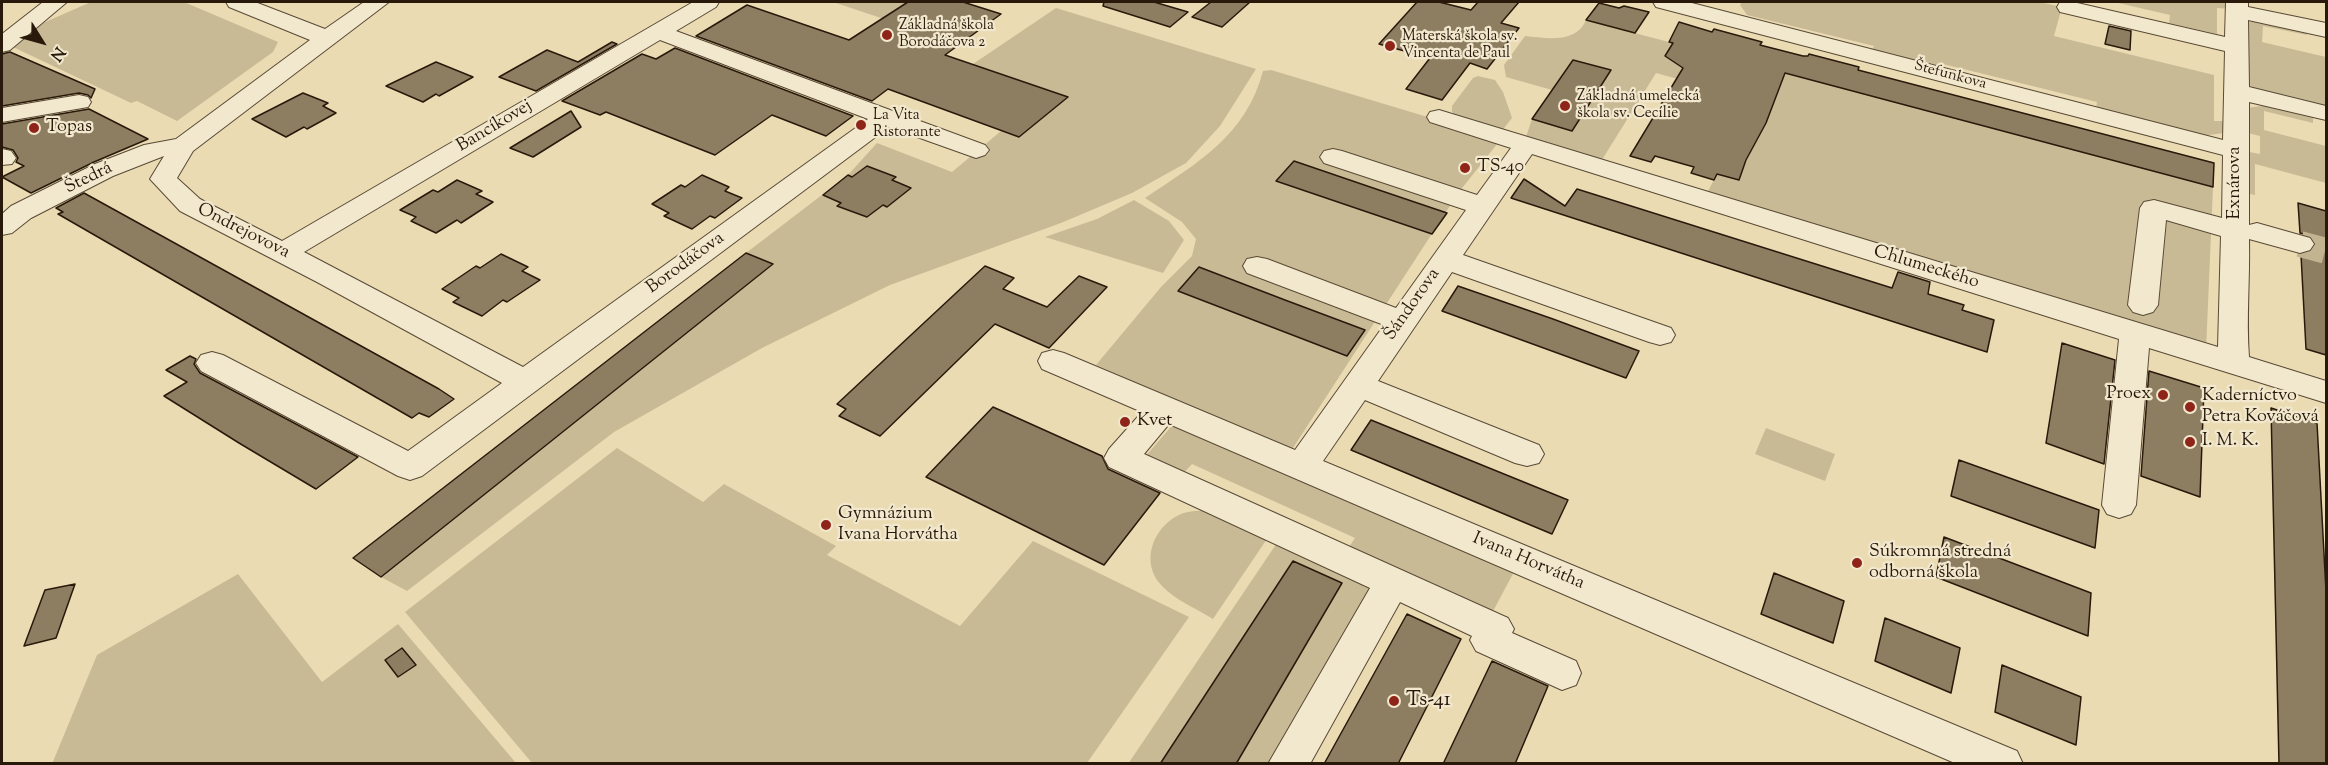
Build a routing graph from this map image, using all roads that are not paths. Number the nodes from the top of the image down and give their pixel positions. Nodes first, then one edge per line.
1 (56, 2) edge
2 (237, 2) edge
3 (378, 2) edge
4 (708, 2) edge
5 (1664, 2) edge
6 (2237, 6) edge
7 (1712, 7) edge
8 (2068, 7) dead end
9 (2326, 30) edge
10 (656, 31) junction
11 (329, 37) junction
12 (2, 45) edge
13 (2236, 47) junction
14 (2237, 92) junction
15 (79, 102) dead end
16 (2326, 113) edge
17 (2, 115) edge
18 (886, 117) junction
19 (1439, 117) dead end
20 (1526, 144) junction
21 (183, 146) junction
22 (975, 150) dead end
23 (2236, 151) junction
24 (1333, 157) dead end
25 (1482, 206) junction
26 (2, 227) edge
27 (2246, 232) junction
28 (2300, 244) tunnel mouth
29 (283, 252) junction
30 (1445, 259) junction
31 (1257, 266) dead end
32 (2139, 319) junction
33 (1402, 321) junction
34 (1660, 335) dead end
35 (1053, 361) dead end
36 (212, 363) dead end
37 (2234, 364) junction
38 (525, 382) junction
39 (1358, 385) junction
40 (2326, 392) edge
41 (1164, 408) junction
42 (1527, 453) dead end
43 (1302, 466) junction
44 (2119, 505) dead end
45 (1393, 582) junction
46 (1562, 673) dead end
47 (1288, 764) edge
48 (2002, 764) edge

1 - 12 street
2 - 11 street
3 - 11 street, Ondrejovova
4 - 10 street, Bancíkovej
5 - 7 street, Štefunkova
6 - 9 street
6 - 13 street, Exnárova
7 - 23 street, Štefunkova
8 - 13 street
10 - 18 street
10 - 29 street, Bancíkovej
11 - 21 street, Ondrejovova
13 - 14 street, Exnárova
14 - 16 street
14 - 23 street, Exnárova
15 - 17 street
18 - 22 street
18 - 38 street, Borodáčova
19 - 20 street, Chlumeckého
20 - 25 street, Šándorova
20 - 32 street, Chlumeckého
21 - 26 street, Štedrá
21 - 29 street, Ondrejovova
23 - 27 street, Exnárova
24 - 25 street
25 - 30 street, Šándorova
27 - 28 street
27 - 32 street
27 - 37 street, Exnárova
29 - 38 street, Ondrejovova
30 - 33 street, Šándorova
30 - 34 street
31 - 33 street
32 - 37 street, Chlumeckého
32 - 44 street
33 - 39 street, Šándorova
35 - 41 street, Ivana Horvátha
36 - 38 street, Borodáčova
37 - 40 street, Chlumeckého
39 - 42 street
39 - 43 street, Šándorova
41 - 43 street, Ivana Horvátha
41 - 45 street
43 - 48 street, Ivana Horvátha
45 - 46 street
45 - 47 street

